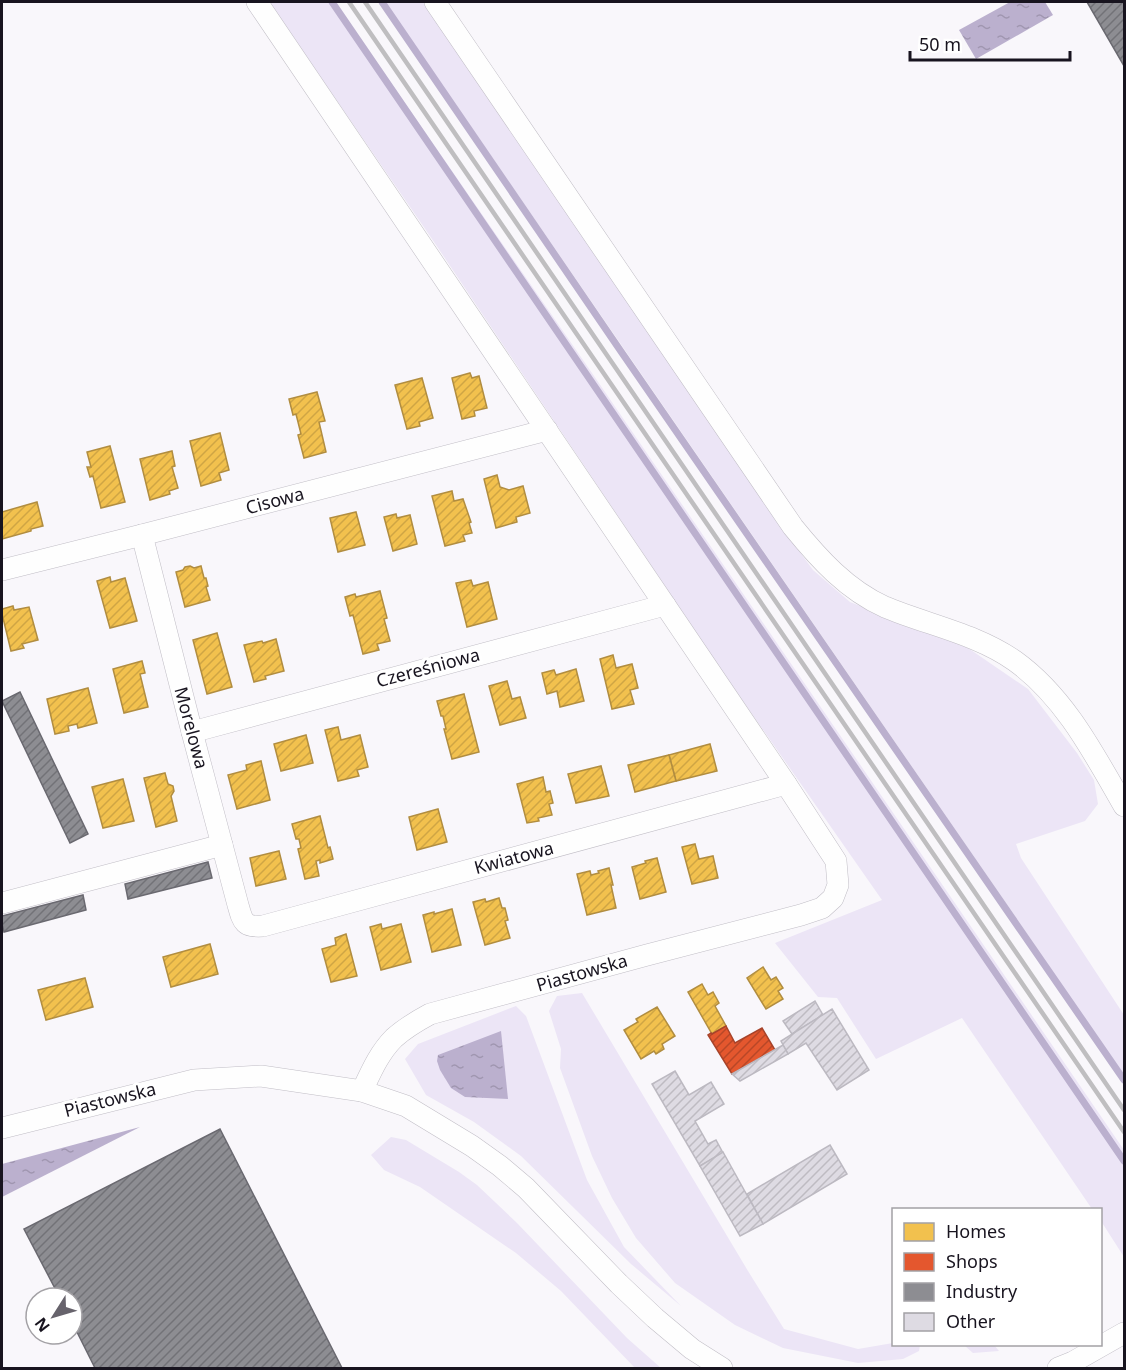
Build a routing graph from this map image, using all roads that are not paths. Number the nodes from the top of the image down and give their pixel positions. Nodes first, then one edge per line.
1 (257, 2) edge
2 (435, 2) edge
3 (547, 430) junction
4 (142, 535) junction
5 (2, 570) edge
6 (665, 605) junction
7 (192, 732) junction
8 (786, 784) junction
9 (1125, 806) edge
10 (222, 845) junction
11 (2, 903) edge
12 (242, 921) joint
13 (362, 1091) junction
14 (2, 1128) edge
15 (1125, 1333) edge
16 (1102, 1346) edge
17 (1102, 1346) edge
18 (722, 1368) edge
19 (1058, 1368) edge

1 - 3 street
2 - 9 street
3 - 4 street, Cisowa
3 - 6 street
4 - 5 street, Cisowa
4 - 7 street, Morelowa
6 - 7 street, Czereśniowa
6 - 8 street
7 - 10 street, Morelowa
8 - 12 street, Kwiatowa
8 - 13 street, Piastowska
10 - 11 street
10 - 12 street, Morelowa
13 - 14 street, Piastowska
13 - 18 street, Piastowska
15 - 17 street
16 - 19 street

